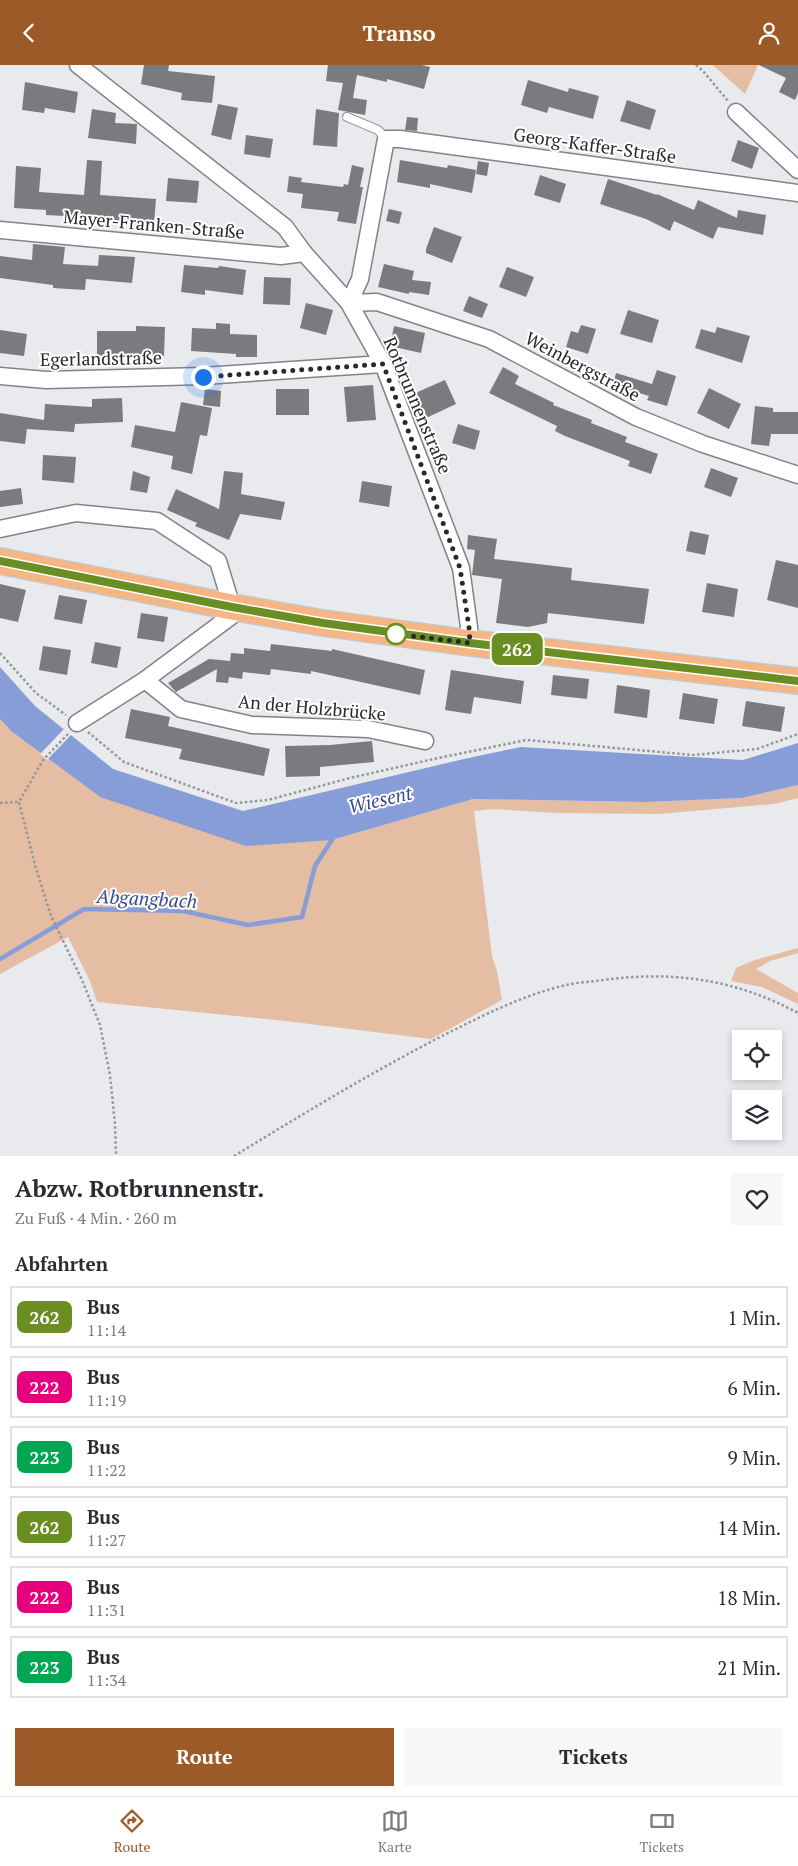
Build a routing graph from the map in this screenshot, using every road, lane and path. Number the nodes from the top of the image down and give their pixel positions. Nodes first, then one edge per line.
1 (78, 65) edge
2 (696, 65) edge
3 (736, 112) joint
4 (347, 117) dead end
5 (386, 139) junction
6 (798, 170) edge
7 (798, 193) edge
8 (0, 230) edge
9 (304, 253) junction
10 (349, 303) junction
11 (383, 364) junction
12 (0, 376) edge
13 (798, 475) edge
14 (0, 529) edge
15 (0, 561) edge
16 (236, 608) junction
17 (470, 643) junction
18 (0, 653) edge
19 (146, 680) junction
20 (798, 681) edge
21 (74, 727) junction
22 (798, 734) edge
23 (425, 741) dead end
24 (19, 802) junction
25 (0, 803) edge
26 (798, 1013) edge
27 (116, 1156) edge
28 (234, 1156) edge

1 - 9 street, Rotbrunnenstraße
2 - 3 path
3 - 6 street
4 - 5 lane
5 - 7 street, Georg-Kaffer-Straße
5 - 10 street
8 - 9 street, Mayer-Franken-Straße
9 - 10 street, Rotbrunnenstraße
10 - 11 street, Rotbrunnenstraße
10 - 13 street, Weinbergstraße
11 - 12 street, Egerlandstraße
11 - 17 street, Rotbrunnenstraße
14 - 16 street
15 - 16 main road
16 - 17 main road
16 - 19 street
17 - 20 main road
18 - 21 path
19 - 21 street
19 - 23 street, An der Holzbrücke
21 - 22 path
21 - 24 path
24 - 25 path
24 - 27 path
26 - 28 path

